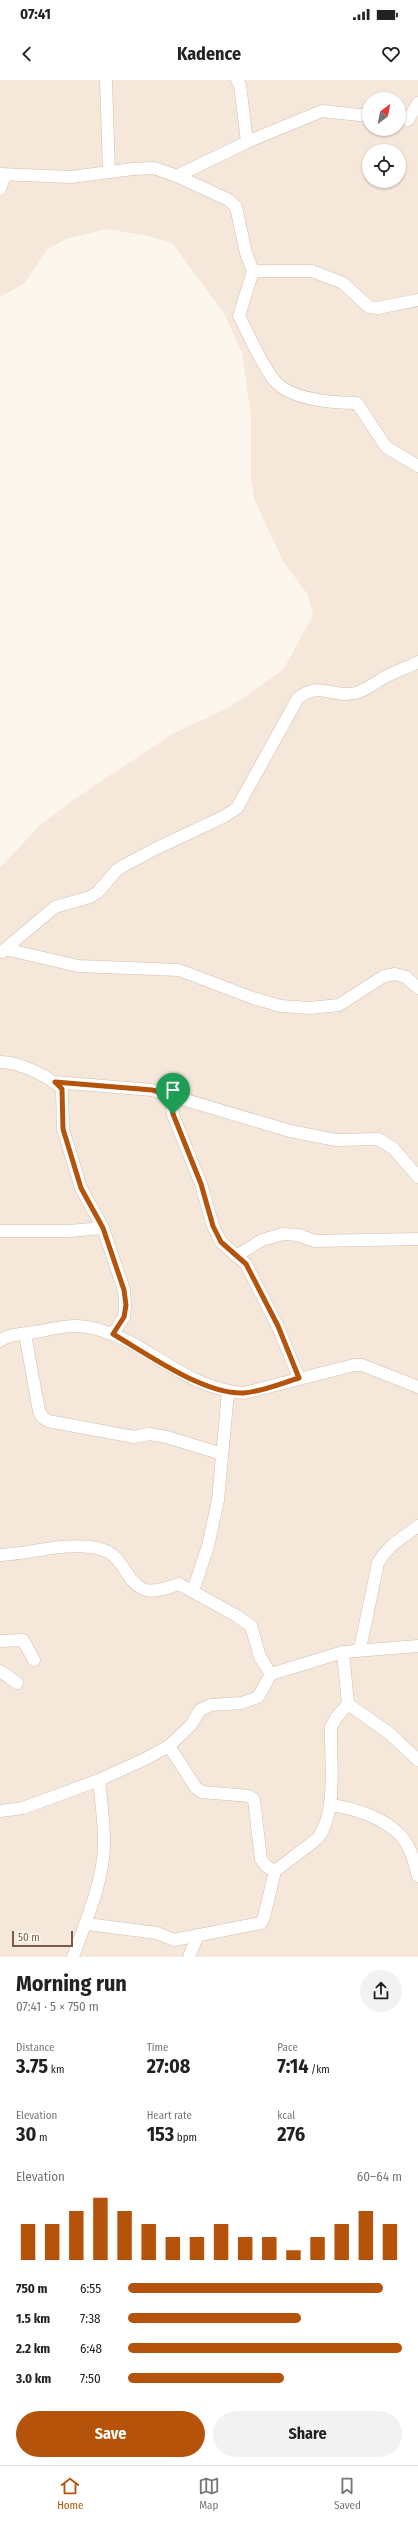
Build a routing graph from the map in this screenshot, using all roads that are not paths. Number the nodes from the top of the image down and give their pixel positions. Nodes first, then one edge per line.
1 (106, 80) edge
2 (237, 80) edge
3 (418, 102) edge
4 (362, 115) edge
5 (408, 119) edge
6 (247, 142) junction
7 (109, 172) junction
8 (3, 175) edge
9 (177, 176) junction
10 (0, 189) edge
11 (254, 271) junction
12 (418, 300) edge
13 (418, 466) edge
14 (418, 662) edge
15 (2, 952) edge
16 (418, 988) edge
17 (0, 1062) edge
18 (55, 1082) junction
19 (170, 1095) junction
20 (418, 1177) edge
21 (103, 1228) junction
22 (0, 1231) edge
23 (418, 1239) edge
24 (236, 1256) junction
25 (25, 1334) junction
26 (113, 1334) junction
27 (0, 1341) edge
28 (299, 1378) junction
29 (418, 1387) edge
30 (228, 1392) junction
31 (222, 1454) junction
32 (418, 1526) edge
33 (0, 1555) edge
34 (193, 1591) junction
35 (0, 1641) edge
36 (418, 1646) edge
37 (360, 1649) junction
38 (343, 1652) junction
39 (34, 1660) dead end
40 (0, 1670) edge
41 (271, 1674) junction
42 (17, 1683) dead end
43 (348, 1704) junction
44 (169, 1746) junction
45 (418, 1760) edge
46 (99, 1780) junction
47 (331, 1805) junction
48 (0, 1810) edge
49 (275, 1871) junction
50 (418, 1876) edge
51 (87, 1924) junction
52 (198, 1936) junction
53 (73, 1957) edge
54 (189, 1957) edge

1 - 7 street
2 - 6 street
3 - 5 street
4 - 6 street
6 - 9 street
7 - 8 street
7 - 9 street
8 - 10 street
9 - 11 street
11 - 12 street
11 - 13 street
14 - 15 street
15 - 16 street
17 - 18 street
18 - 19 street
18 - 21 street
19 - 20 street
19 - 24 street
21 - 22 street
21 - 26 street
23 - 24 street
24 - 28 street
25 - 26 street
25 - 27 street
25 - 31 street
26 - 30 street
28 - 29 street
28 - 30 street
30 - 31 street
31 - 34 street
32 - 37 street
33 - 34 street
34 - 41 street
35 - 39 street
36 - 37 street
37 - 38 street
38 - 41 street
38 - 43 street
40 - 42 street
41 - 44 street
43 - 45 street
43 - 47 street
44 - 46 street
44 - 49 street
46 - 48 street
46 - 51 street
47 - 49 street
47 - 50 street
49 - 52 street
51 - 52 street
51 - 53 street
52 - 54 street

